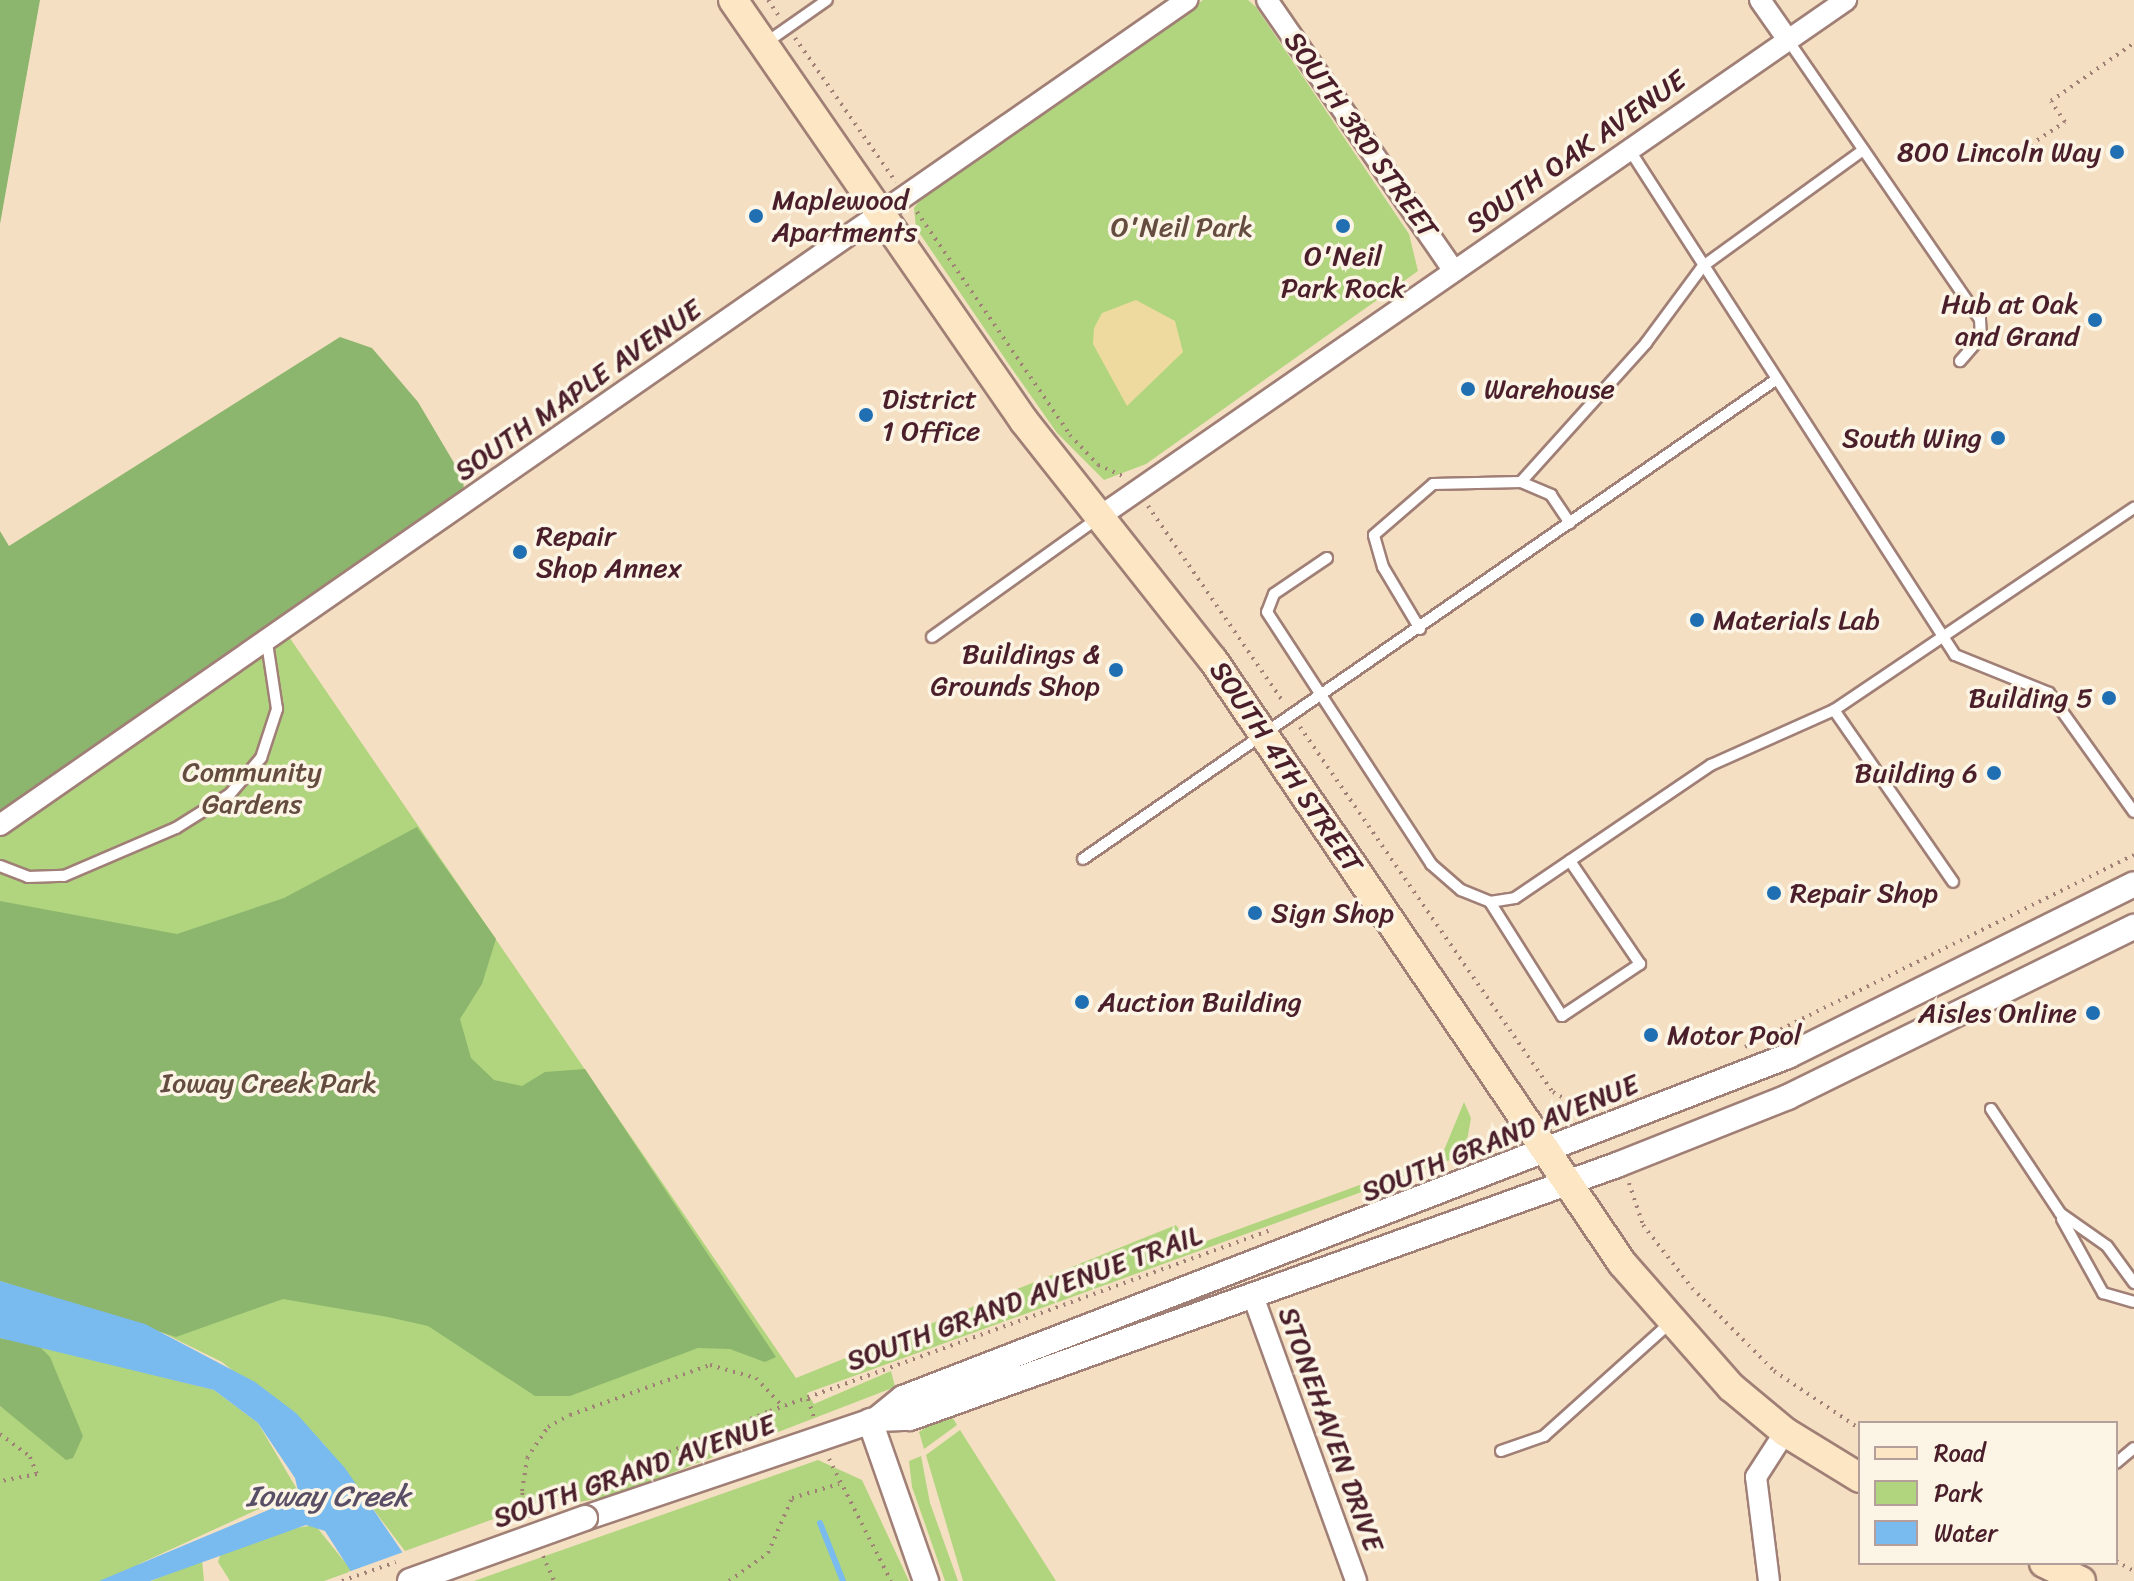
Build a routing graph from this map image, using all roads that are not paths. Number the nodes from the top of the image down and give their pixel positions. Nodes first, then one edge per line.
1 (733, 0) edge
2 (827, 0) edge
3 (1187, 0) edge
4 (1267, 0) edge
5 (1760, 0) edge
6 (1846, 0) edge
7 (1788, 40) junction
8 (763, 45) junction
9 (1629, 149) junction
10 (1863, 150) junction
11 (880, 213) junction
12 (1703, 266) junction
13 (1454, 271) junction
14 (1960, 361) dead end
15 (1774, 381) junction
16 (1521, 482) junction
17 (2134, 508) edge
18 (1102, 515) junction
19 (1570, 523) junction
20 (1327, 558) dead end
21 (1420, 629) junction
22 (932, 637) dead end
23 (1945, 641) junction
24 (267, 643) junction
25 (1318, 700) junction
26 (1834, 710) junction
27 (1265, 736) junction
28 (2134, 812) edge
29 (0, 825) edge
30 (1083, 859) dead end
31 (1570, 861) junction
32 (0, 866) edge
33 (1953, 882) dead end
34 (2134, 884) edge
35 (1490, 902) junction
36 (2134, 927) edge
37 (1991, 1109) dead end
38 (1543, 1150) junction
39 (1565, 1182) junction
40 (2060, 1213) junction
41 (2134, 1283) edge
42 (1253, 1296) junction
43 (2134, 1302) edge
44 (1669, 1324) junction
45 (874, 1420) junction
46 (1785, 1432) junction
47 (2134, 1448) edge
48 (1501, 1451) dead end
49 (2118, 1461) edge
50 (1858, 1477) edge
51 (2050, 1565) edge
52 (410, 1581) edge
53 (926, 1581) edge
54 (1356, 1581) edge
55 (1769, 1581) edge
56 (2081, 1581) edge

1 - 8 main road, SOUTH 4TH STREET
2 - 8 lane
3 - 11 street, SOUTH MAPLE AVENUE
4 - 13 street, SOUTH 3RD STREET
5 - 7 street
6 - 7 street, SOUTH OAK AVENUE
7 - 9 street, SOUTH OAK AVENUE
7 - 10 lane
8 - 11 main road, SOUTH 4TH STREET
9 - 12 lane
9 - 13 street, SOUTH OAK AVENUE
10 - 12 lane
10 - 14 lane
11 - 18 main road, SOUTH 4TH STREET
11 - 24 street, SOUTH MAPLE AVENUE
12 - 15 lane
12 - 16 lane
13 - 18 street, SOUTH OAK AVENUE
15 - 19 lane
15 - 23 lane
16 - 19 lane
16 - 21 lane
17 - 23 lane
18 - 22 lane
18 - 27 main road, SOUTH 4TH STREET
19 - 21 lane
20 - 25 lane
21 - 25 lane
23 - 26 lane
23 - 28 lane
24 - 29 street, SOUTH MAPLE AVENUE
24 - 32 lane
25 - 27 lane
25 - 35 lane
26 - 31 lane
26 - 33 lane
27 - 30 lane
27 - 38 main road, SOUTH 4TH STREET
31 - 35 lane
31 - 35 lane
34 - 38 street, SOUTH GRAND AVENUE
36 - 39 street, SOUTH GRAND AVENUE
37 - 40 lane
38 - 39 main road, SOUTH 4TH STREET
38 - 45 street, SOUTH GRAND AVENUE
39 - 42 street, SOUTH GRAND AVENUE
39 - 44 main road, SOUTH 4TH STREET
40 - 41 lane
40 - 43 lane
42 - 45 street, SOUTH GRAND AVENUE
42 - 54 street, STONEHAVEN DRIVE
44 - 46 main road, SOUTH 4TH STREET
44 - 48 lane
45 - 52 street, SOUTH GRAND AVENUE, bridge
45 - 53 street
46 - 50 main road
46 - 55 street
47 - 49 lane
51 - 56 main road

